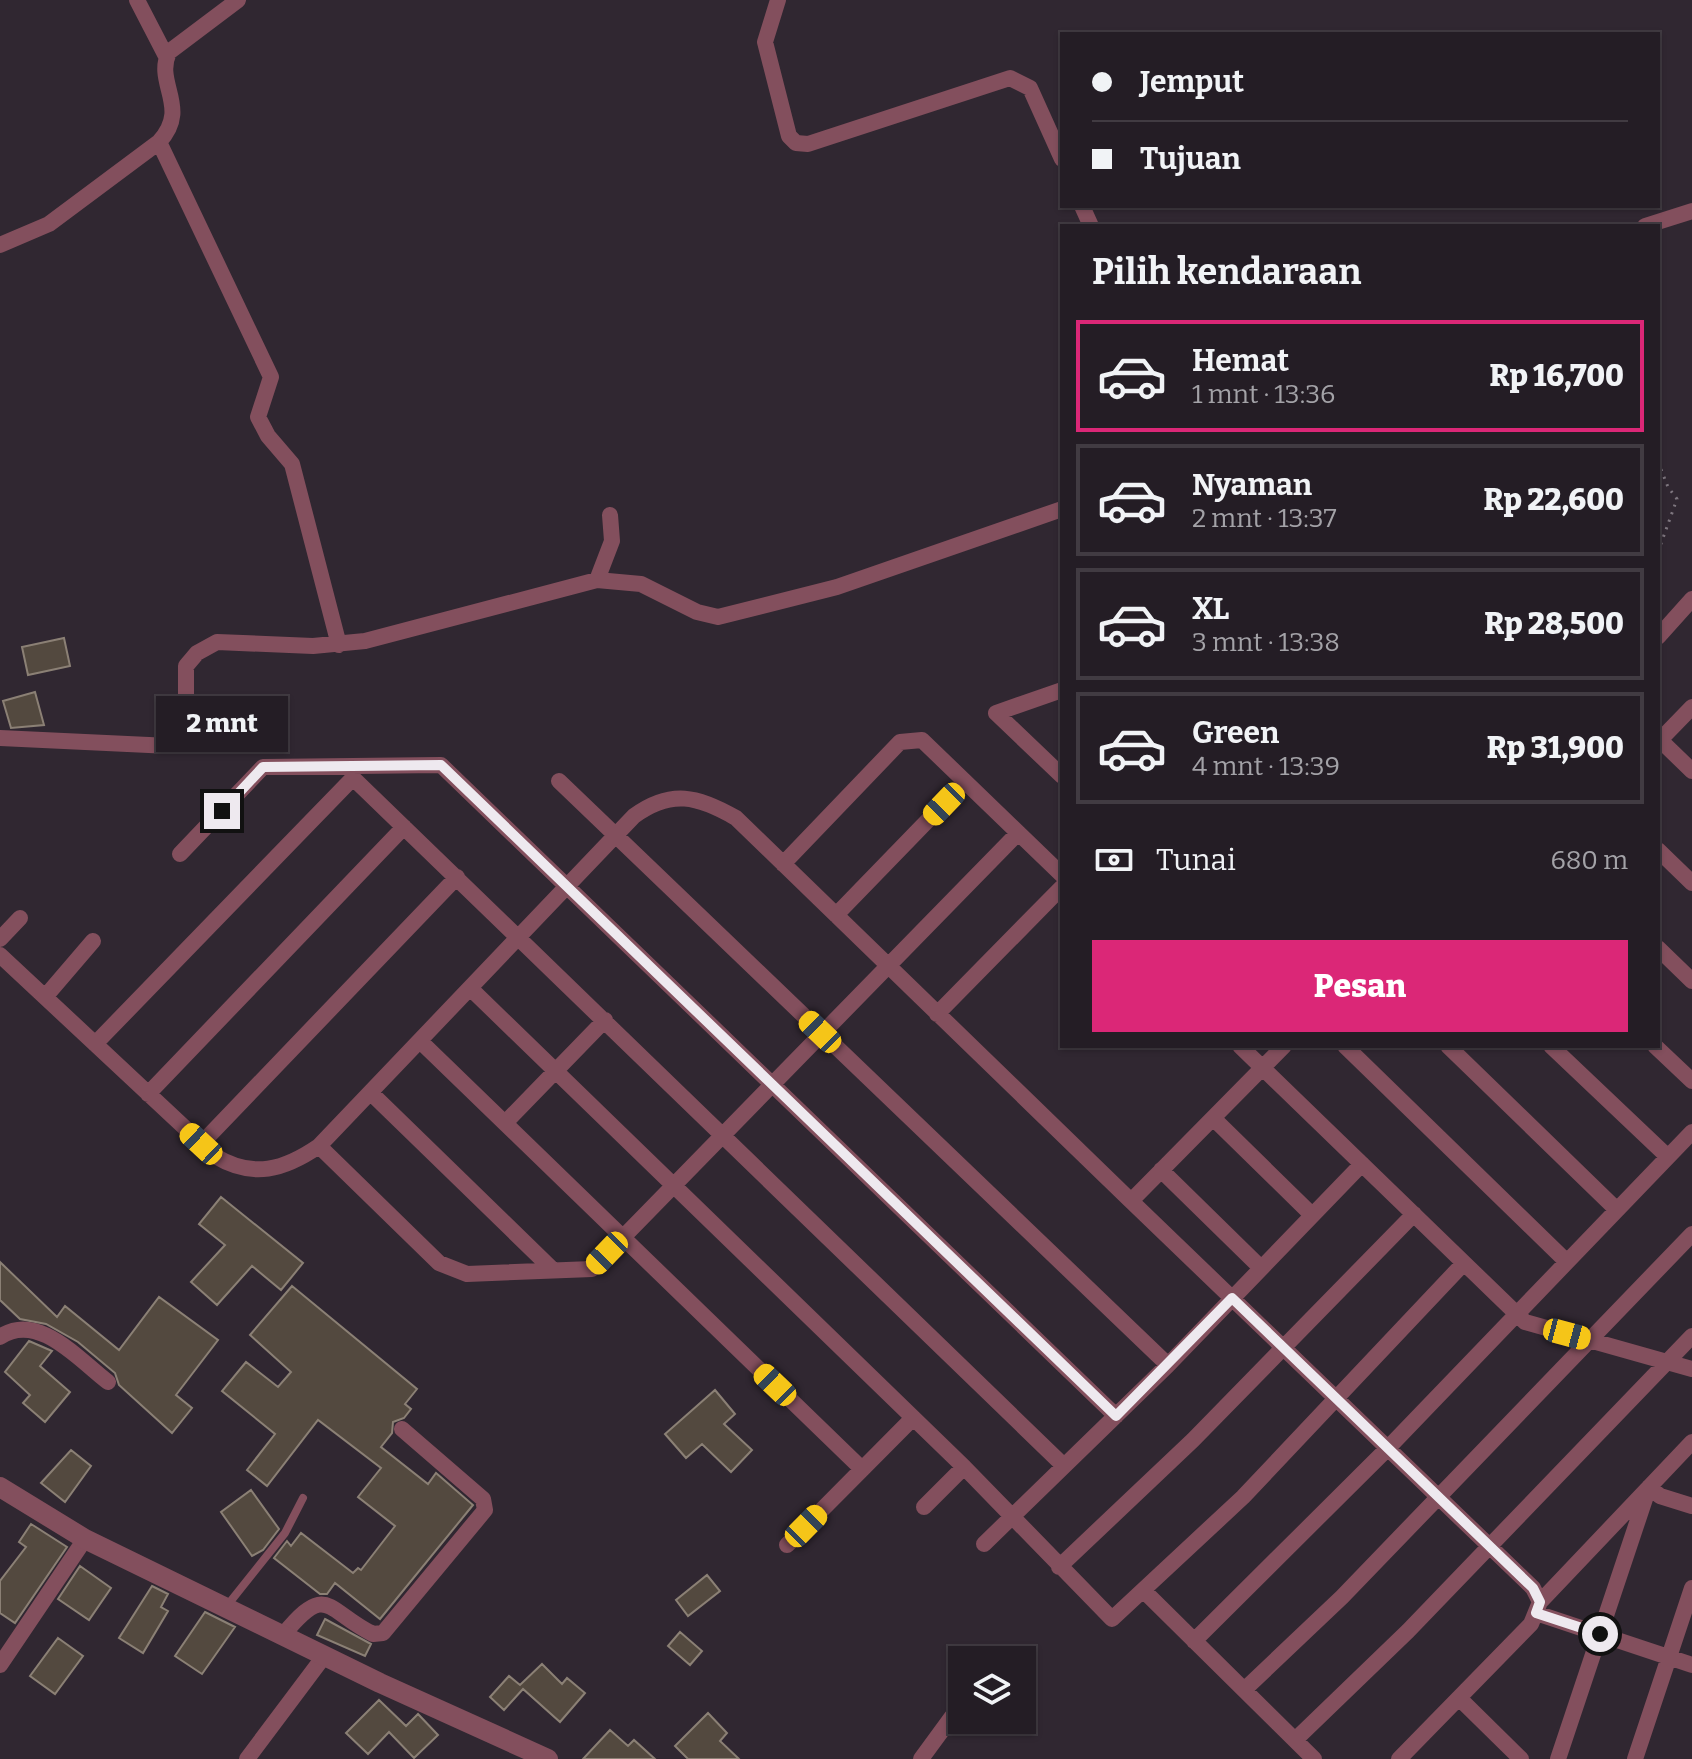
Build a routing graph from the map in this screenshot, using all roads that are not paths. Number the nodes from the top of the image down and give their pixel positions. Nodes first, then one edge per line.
1 (137, 0) edge
2 (238, 0) edge
3 (778, 0) edge
4 (167, 58) junction
5 (159, 142) junction
6 (1060, 155) edge
7 (1692, 211) edge
8 (1651, 224) edge
9 (0, 245) edge
10 (1060, 510) edge
11 (610, 515) dead end
12 (597, 580) junction
13 (1692, 599) edge
14 (1660, 635) edge
15 (339, 645) junction
16 (1060, 691) edge
17 (1692, 707) edge
18 (0, 738) edge
19 (1660, 738) edge
20 (1660, 740) edge
21 (1692, 771) edge
22 (1060, 774) edge
23 (559, 781) dead end
24 (965, 782) junction
25 (404, 827) junction
26 (1018, 833) junction
27 (616, 835) junction
28 (1660, 852) edge
29 (180, 854) dead end
30 (783, 864) junction
31 (1060, 873) edge
32 (457, 877) junction
33 (1692, 883) edge
34 (566, 888) junction
35 (1060, 889) edge
36 (836, 915) junction
37 (20, 918) dead end
38 (519, 937) junction
39 (0, 939) edge
40 (93, 941) dead end
41 (1660, 950) edge
42 (0, 955) edge
43 (887, 965) junction
44 (1692, 981) edge
45 (470, 988) junction
46 (45, 997) junction
47 (937, 1014) junction
48 (605, 1020) junction
49 (820, 1032) junction
50 (420, 1041) junction
51 (95, 1044) junction
52 (1242, 1048) edge
53 (1282, 1048) edge
54 (1347, 1048) edge
55 (1450, 1048) edge
56 (1553, 1048) edge
57 (1657, 1048) edge
58 (1262, 1068) junction
59 (556, 1071) junction
60 (1692, 1081) edge
61 (770, 1083) junction
62 (371, 1093) junction
63 (148, 1094) junction
64 (1213, 1118) junction
65 (505, 1123) junction
66 (1692, 1132) edge
67 (721, 1133) junction
68 (201, 1144) junction
69 (319, 1146) junction
70 (1668, 1157) junction
71 (1362, 1164) junction
72 (1161, 1170) junction
73 (673, 1185) junction
74 (1131, 1201) junction
75 (1617, 1210) junction
76 (1414, 1214) junction
77 (1312, 1215) junction
78 (1692, 1234) edge
79 (623, 1237) junction
80 (1567, 1262) junction
81 (1464, 1263) junction
82 (1261, 1268) junction
83 (553, 1270) junction
84 (1232, 1298) junction
85 (1516, 1314) junction
86 (1692, 1336) edge
87 (0, 1337) edge
88 (1589, 1340) junction
89 (1284, 1347) junction
90 (1666, 1362) junction
91 (1168, 1365) junction
92 (1692, 1369) edge
93 (108, 1382) dead end
94 (1336, 1398) junction
95 (1116, 1416) junction
96 (913, 1418) junction
97 (402, 1429) dead end
98 (1692, 1442) edge
99 (1388, 1448) junction
100 (1064, 1466) junction
101 (964, 1467) junction
102 (862, 1469) junction
103 (0, 1487) edge
104 (1649, 1487) junction
105 (1438, 1496) junction
106 (303, 1498) dead end
107 (1692, 1506) edge
108 (924, 1507) dead end
109 (1012, 1516) junction
110 (85, 1539) junction
111 (984, 1544) dead end
112 (787, 1545) dead end
113 (1491, 1547) junction
114 (1059, 1567) junction
115 (1692, 1588) edge
116 (1143, 1590) junction
117 (226, 1607) junction
118 (1538, 1608) junction
119 (284, 1634) junction
120 (1600, 1634) junction
121 (1194, 1641) junction
122 (325, 1655) junction
123 (1671, 1658) junction
124 (0, 1665) edge
125 (1692, 1665) edge
126 (1244, 1690) junction
127 (1459, 1698) junction
128 (948, 1722) edge
129 (1295, 1740) junction
130 (1410, 1755) edge
131 (247, 1759) edge
132 (548, 1759) edge
133 (921, 1759) edge
134 (1314, 1759) edge
135 (1521, 1759) edge
136 (1558, 1759) edge
137 (1635, 1759) edge

1 - 4 street
2 - 4 street
3 - 6 street
4 - 5 street
5 - 9 street
5 - 15 street
7 - 8 street
10 - 12 street
11 - 12 street
12 - 15 street
13 - 14 street
15 - 18 street
16 - 22 street
17 - 19 street
20 - 21 street
23 - 27 street
24 - 26 street
24 - 30 street
24 - 36 street
25 - 32 street
25 - 51 street
25 - 63 street
26 - 31 street
26 - 43 street
27 - 30 street
27 - 34 street
27 - 49 street
28 - 33 street
29 - 34 street
30 - 36 street
32 - 38 street
32 - 68 street
34 - 38 street
34 - 61 street
35 - 47 street
36 - 43 street
37 - 39 street
38 - 45 street
38 - 48 street
38 - 67 street
40 - 46 street
41 - 44 street
42 - 46 street
43 - 47 street
43 - 49 street
45 - 50 street
45 - 59 street
46 - 51 street
47 - 74 street
48 - 59 street
48 - 67 street
49 - 61 street
49 - 91 street
50 - 62 street
50 - 65 street
51 - 63 street
52 - 58 street
53 - 58 street
54 - 80 street
55 - 75 street
56 - 70 street
57 - 60 street
58 - 64 street
58 - 71 street
59 - 65 street
59 - 73 street
61 - 67 street
61 - 95 street
62 - 69 street
62 - 83 street
63 - 68 street
64 - 72 street
64 - 77 street
65 - 79 street
66 - 70 street
67 - 73 street
67 - 100 street
68 - 69 street
69 - 83 street
70 - 75 street
71 - 76 street
71 - 77 street
72 - 74 street
72 - 82 street
73 - 79 street
73 - 96 street
74 - 84 street
75 - 80 street
76 - 81 street
76 - 89 street
77 - 82 street
78 - 88 street
79 - 83 street
79 - 102 street
80 - 85 street
81 - 85 street
81 - 94 street
82 - 84 street
84 - 89 street
84 - 91 street
85 - 88 street
85 - 99 street
86 - 90 street
87 - 93 street
88 - 90 street
88 - 105 street
89 - 94 street
89 - 114 street
90 - 92 street
90 - 113 street
91 - 95 street
94 - 99 street
94 - 116 street
95 - 100 street
96 - 101 street
96 - 102 street
97 - 119 street
98 - 104 street
99 - 105 street
99 - 121 street
100 - 109 street
101 - 108 street
101 - 109 street
102 - 112 street
103 - 110 street
104 - 107 street
104 - 118 street
104 - 120 street
105 - 113 street
105 - 126 street
106 - 117 lane
109 - 111 street
109 - 114 street
110 - 117 street
110 - 124 street
113 - 118 street
113 - 129 street
114 - 116 street
115 - 123 street
116 - 121 street
117 - 119 street
118 - 120 street
118 - 127 street
119 - 122 street
120 - 123 street
120 - 136 street
121 - 126 street
122 - 131 street
122 - 132 street
123 - 125 street
123 - 137 street
126 - 129 street
127 - 130 street
127 - 135 street
128 - 133 street
129 - 134 street

